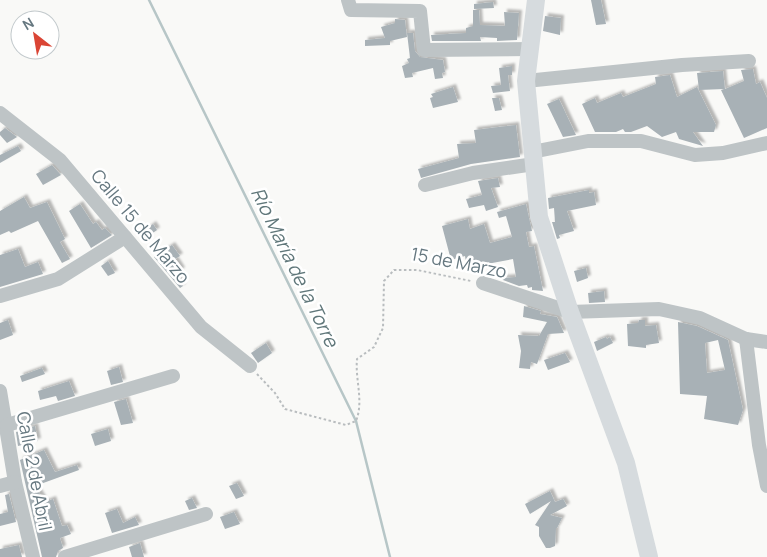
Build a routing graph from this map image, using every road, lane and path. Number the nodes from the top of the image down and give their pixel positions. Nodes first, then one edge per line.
1 (348, 0) edge
2 (536, 0) edge
3 (530, 49) junction
4 (749, 61) dead end
5 (526, 81) junction
6 (0, 112) edge
7 (767, 142) edge
8 (533, 158) junction
9 (425, 185) dead end
10 (124, 237) junction
11 (482, 283) joint
12 (0, 296) edge
13 (570, 312) junction
14 (746, 339) junction
15 (767, 342) edge
16 (250, 366) joint
17 (173, 376) dead end
18 (0, 394) edge
19 (6, 425) junction
20 (15, 482) junction
21 (0, 486) edge
22 (767, 486) edge
23 (206, 514) dead end
24 (33, 557) edge
25 (65, 557) edge
26 (649, 557) edge

1 - 3 street
2 - 3 main road
3 - 5 main road
4 - 5 street
5 - 8 main road
6 - 10 street, Calle 15 de Marzo
7 - 8 street
8 - 9 street
8 - 13 main road
10 - 12 street
10 - 16 street, Calle 15 de Marzo
11 - 13 street, 15 de Marzo
11 - 16 path, 15 de Marzo
13 - 14 street
13 - 26 main road
14 - 15 street
14 - 22 street
17 - 19 street
18 - 19 street, Calle 2 de Abril
19 - 20 street, Calle 2 de Abril
20 - 21 street
20 - 24 street, Calle 2 de Abril
23 - 25 street

